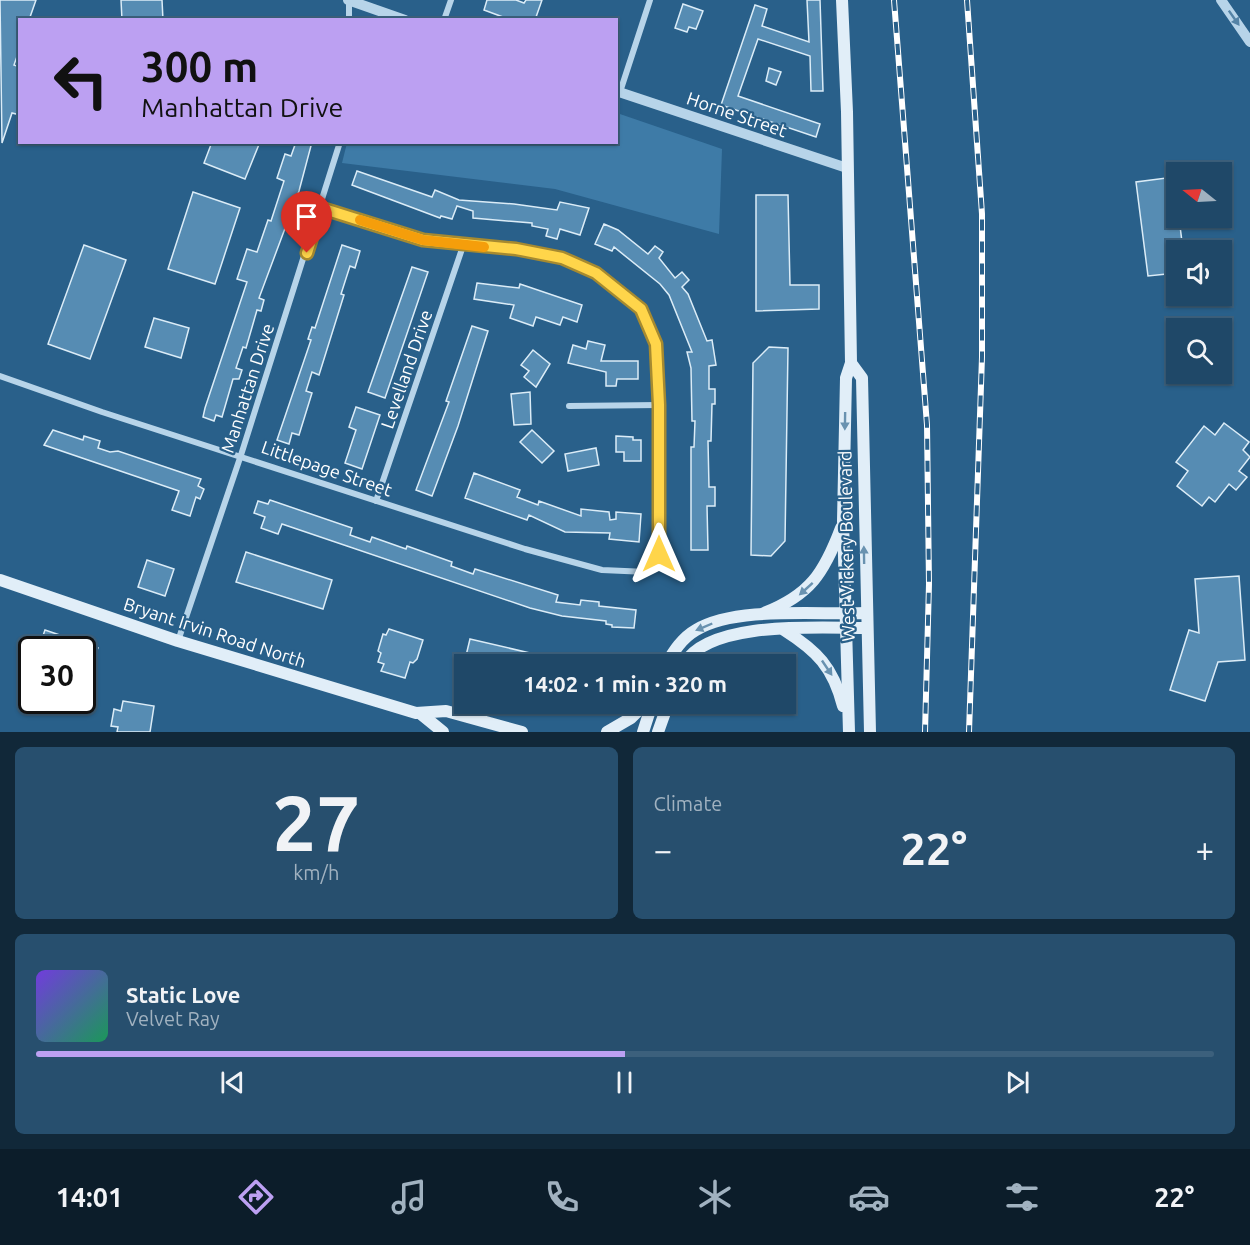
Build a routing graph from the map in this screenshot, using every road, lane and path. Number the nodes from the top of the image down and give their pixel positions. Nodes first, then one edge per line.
1 (349, 0) edge
2 (451, 0) edge
3 (650, 0) edge
4 (842, 0) edge
5 (1221, 0) edge
6 (349, 18) edge
7 (399, 18) edge
8 (445, 18) edge
9 (1250, 42) edge
10 (618, 91) edge
11 (339, 144) edge
12 (847, 168) junction
13 (321, 208) junction
14 (464, 246) junction
15 (851, 363) junction
16 (0, 376) edge
17 (659, 405) junction
18 (569, 406) dead end
19 (241, 455) junction
20 (376, 501) junction
21 (843, 520) junction
22 (1, 583) edge
23 (845, 614) junction
24 (865, 614) junction
25 (757, 615) junction
26 (845, 628) junction
27 (866, 628) junction
28 (784, 630) junction
29 (178, 641) junction
30 (672, 654) edge
31 (692, 654) edge
32 (421, 714) junction
33 (635, 714) edge
34 (649, 714) edge
35 (664, 714) edge
36 (668, 714) edge
37 (443, 732) edge
38 (522, 732) edge
39 (607, 732) edge
40 (643, 732) edge
41 (658, 732) edge
42 (669, 732) edge
43 (848, 732) edge
44 (870, 732) edge

1 - 6 street
1 - 7 street
2 - 8 street
3 - 10 street
4 - 12 main road, West Vickery Boulevard
5 -> 9 street
10 - 12 street, Horne Street
11 - 13 street, Manhattan Drive
12 - 15 main road, West Vickery Boulevard
13 - 14 street
13 - 19 street, Manhattan Drive
14 - 17 street
14 - 20 street, Levelland Drive
15 -> 21 main road, West Vickery Boulevard
24 -> 15 main road, West Vickery Boulevard
16 - 19 street, Littlepage Street
17 - 18 street
17 - 20 street, Littlepage Street
19 - 20 street, Littlepage Street
19 - 29 street, Manhattan Drive
21 - 23 main road, West Vickery Boulevard
21 -> 25 main road
22 - 29 main road, Bryant Irvin Road North
23 - 24 main road
23 - 25 main road
23 - 26 main road, West Vickery Boulevard
24 - 27 main road, West Vickery Boulevard
25 -> 30 main road
26 - 27 main road
26 - 28 main road
26 - 43 main road, West Vickery Boulevard
27 - 44 main road, West Vickery Boulevard
28 - 31 main road
28 -> 43 main road
29 - 32 main road, Bryant Irvin Road North
32 - 37 main road, Bryant Irvin Road North
32 - 38 main road, Bryant Irvin Road North
33 - 39 main road
34 - 40 main road
35 - 41 main road
36 - 42 main road

